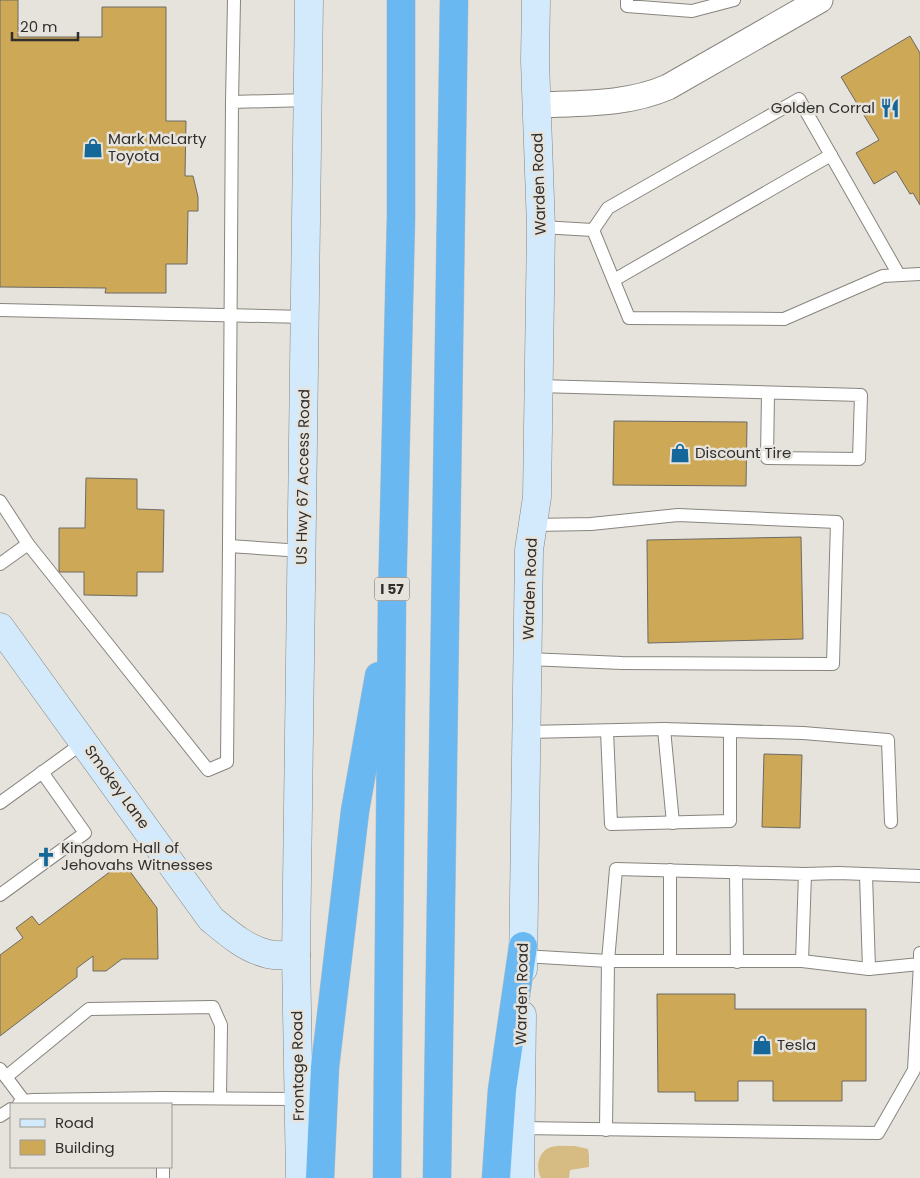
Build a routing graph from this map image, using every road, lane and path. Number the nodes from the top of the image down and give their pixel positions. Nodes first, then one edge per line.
1 (234, 0) edge
2 (309, 0) edge
3 (400, 0) edge
4 (454, 0) edge
5 (536, 0) edge
6 (627, 0) edge
7 (734, 0) edge
8 (809, 3) edge
9 (308, 100) junction
10 (232, 102) junction
11 (537, 105) junction
12 (831, 155) junction
13 (541, 228) junction
14 (593, 230) junction
15 (920, 274) edge
16 (899, 275) junction
17 (614, 280) junction
18 (0, 310) edge
19 (231, 316) junction
20 (306, 317) junction
21 (538, 386) junction
22 (768, 393) junction
23 (0, 501) edge
24 (533, 525) junction
25 (28, 544) junction
26 (229, 546) junction
27 (302, 550) junction
28 (0, 564) edge
29 (392, 601) junction
30 (0, 627) edge
31 (528, 659) junction
32 (664, 730) junction
33 (607, 731) junction
34 (527, 732) junction
35 (730, 732) junction
36 (84, 742) junction
37 (42, 772) junction
38 (0, 803) edge
39 (891, 822) dead end
40 (673, 823) junction
41 (670, 870) junction
42 (736, 872) junction
43 (805, 874) junction
44 (866, 875) junction
45 (920, 876) edge
46 (0, 895) edge
47 (523, 951) junction
48 (920, 953) edge
49 (296, 955) junction
50 (608, 961) junction
51 (670, 961) junction
52 (802, 961) junction
53 (738, 962) junction
54 (920, 964) edge
55 (869, 969) junction
56 (3, 1073) edge
57 (220, 1098) junction
58 (298, 1099) junction
59 (162, 1101) edge
60 (22, 1102) edge
61 (520, 1128) junction
62 (606, 1130) junction
63 (300, 1178) edge
64 (320, 1178) edge
65 (387, 1178) edge
66 (437, 1178) edge
67 (496, 1178) edge
68 (520, 1178) edge

1 - 10 lane
2 - 9 main road, US Hwy 67 Access Road
3 - 29 highway, I 57
4 - 66 highway
5 - 11 main road, Warden Road
6 - 7 lane
8 - 11 street
9 - 10 lane
9 - 20 main road, US Hwy 67 Access Road
10 - 19 lane
11 - 13 main road, Warden Road
12 - 14 lane
12 - 16 lane
12 - 17 lane
13 - 14 lane
13 - 21 main road, Warden Road
14 - 17 lane
15 - 16 lane
16 - 17 lane
18 - 19 lane
19 - 20 lane
19 - 26 lane
20 - 27 main road, US Hwy 67 Access Road
21 - 22 lane
21 - 24 main road, Warden Road
22 - 22 lane
23 - 25 lane
24 - 31 main road, Warden Road
24 - 31 lane
25 - 26 lane
25 - 28 lane
26 - 27 lane
27 - 49 main road, US Hwy 67 Access Road
29 - 64 highway
29 - 65 highway, I 57
30 - 36 main road, Smokey Lane
31 - 34 main road, Warden Road
32 - 33 lane
32 - 35 lane
32 - 40 lane
33 - 34 lane
33 - 40 lane
34 - 47 main road, Warden Road
35 - 39 lane
35 - 40 lane
36 - 37 lane
36 - 49 main road, Smokey Lane
37 - 38 lane
37 - 46 lane
41 - 42 lane
41 - 50 lane
41 - 51 lane
42 - 43 lane
42 - 53 lane
43 - 44 lane
43 - 52 lane
44 - 45 lane
44 - 55 lane
47 - 50 lane
47 - 61 main road, Warden Road
47 - 67 highway
48 - 54 lane
49 - 58 main road, Frontage Road
50 - 51 lane
50 - 62 lane
51 - 53 lane
52 - 53 lane
52 - 55 lane
54 - 55 lane
54 - 62 lane
56 - 57 lane
56 - 60 lane
57 - 58 lane
57 - 59 lane
58 - 63 main road, Frontage Road
59 - 60 lane
61 - 62 lane
61 - 68 main road, Warden Road

